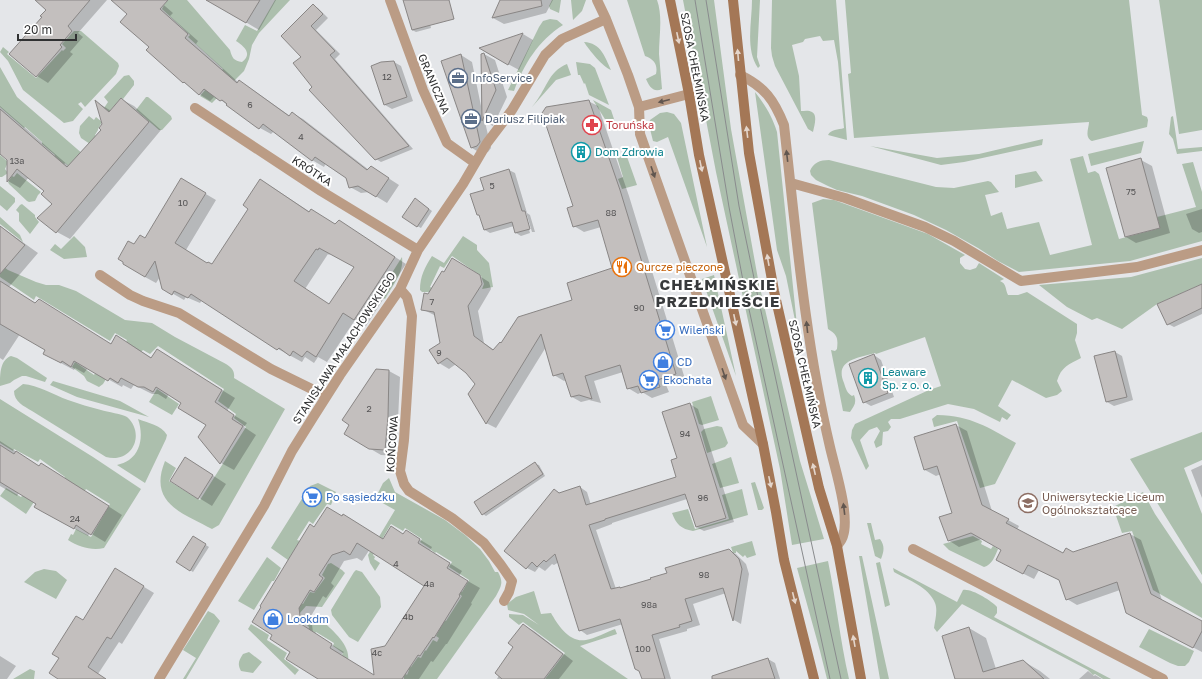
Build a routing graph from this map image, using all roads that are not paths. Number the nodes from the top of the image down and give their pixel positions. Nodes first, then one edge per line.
1 (390, 0) edge
2 (597, 0) edge
3 (670, 0) edge
4 (733, 0) edge
5 (606, 19) junction
6 (740, 75) junction
7 (689, 94) junction
8 (639, 107) junction
9 (195, 108) dead end
10 (475, 163) junction
11 (791, 183) junction
12 (418, 250) junction
13 (1202, 250) edge
14 (100, 275) dead end
15 (400, 289) junction
16 (326, 396) junction
17 (762, 444) junction
18 (837, 546) junction
19 (913, 549) dead end
20 (504, 601) dead end
21 (159, 679) edge
22 (814, 679) edge
23 (861, 679) edge
24 (1163, 679) edge

1 - 10 street, GRANICZNA
2 - 5 street
3 -> 7 main road, SZOSA CHEŁMIŃSKA
6 -> 4 main road, SZOSA CHEŁMIŃSKA
5 - 8 street
5 - 10 street, STANISŁAWA MAŁACHOWSKIEGO
11 -> 6 street
18 -> 6 main road, SZOSA CHEŁMIŃSKA
7 -> 8 street
7 -> 17 main road, SZOSA CHEŁMIŃSKA
8 -> 17 street
9 - 12 street, KRÓTKA
10 - 12 street, STANISŁAWA MAŁACHOWSKIEGO
11 - 13 street
18 -> 11 street
12 - 15 street, STANISŁAWA MAŁACHOWSKIEGO
14 - 16 street
15 - 16 street, STANISŁAWA MAŁACHOWSKIEGO
15 - 20 street, KOŃCOWA
16 - 21 street, STANISŁAWA MAŁACHOWSKIEGO
17 -> 22 main road, SZOSA CHEŁMIŃSKA
23 -> 18 main road, SZOSA CHEŁMIŃSKA
19 - 24 street

